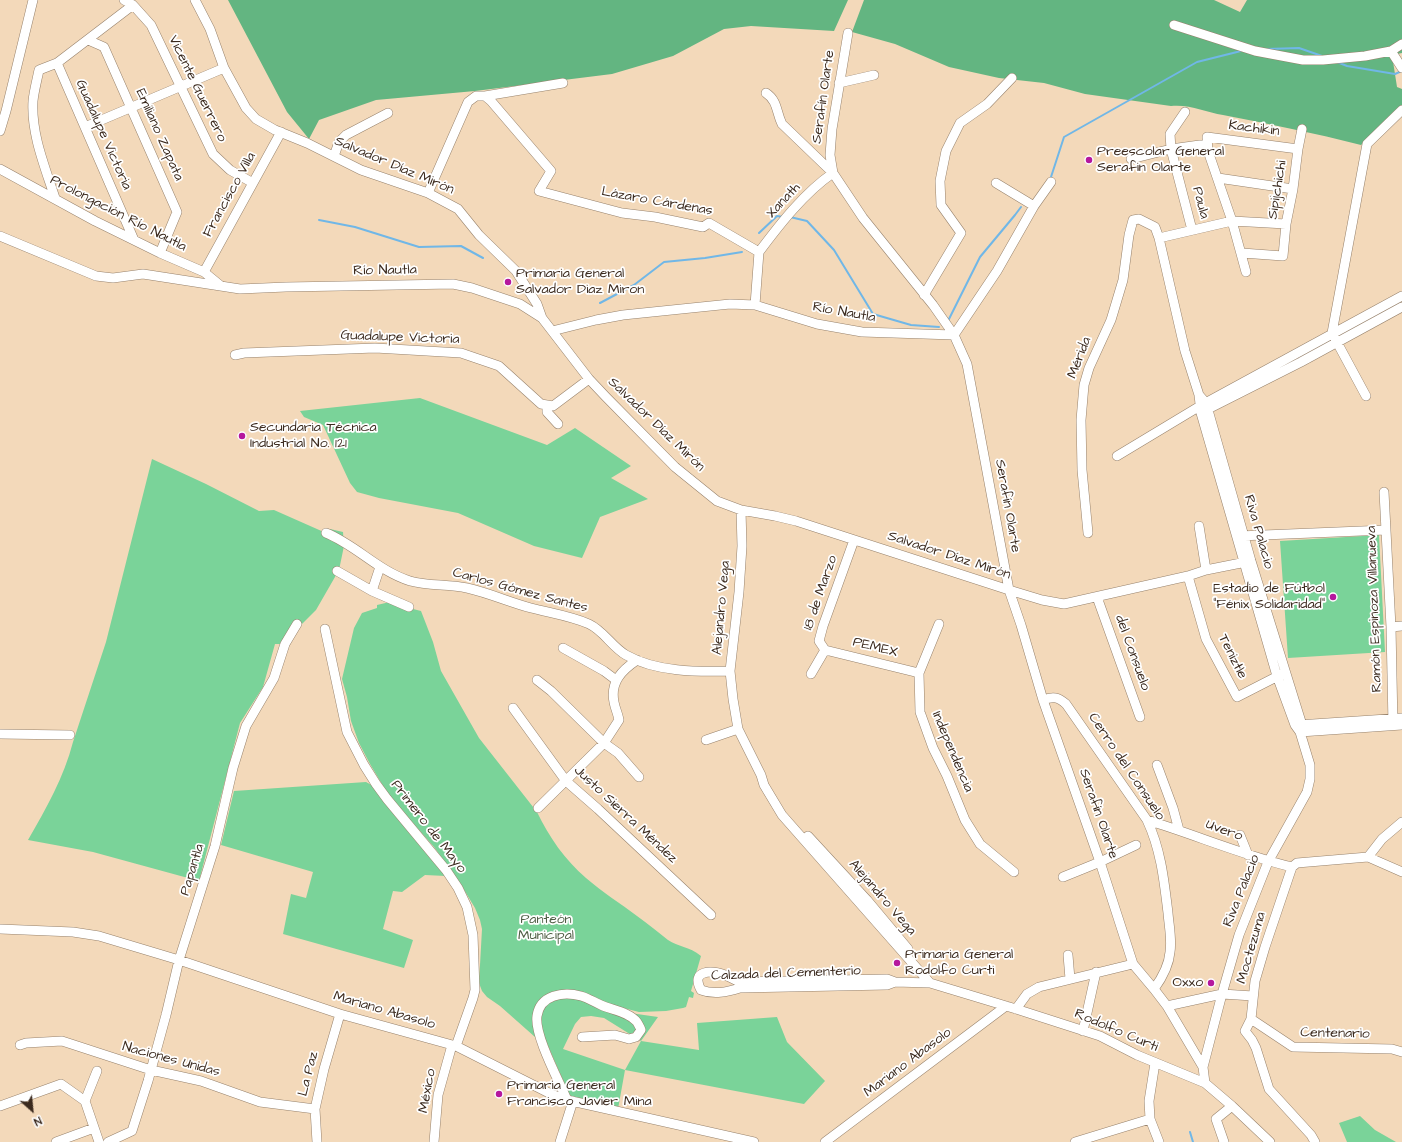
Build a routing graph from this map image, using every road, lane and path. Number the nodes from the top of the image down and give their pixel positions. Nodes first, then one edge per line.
1 (32, 0) edge
2 (124, 0) edge
3 (195, 0) edge
4 (133, 5) junction
5 (1174, 25) dead end
6 (848, 33) dead end
7 (88, 40) junction
8 (1402, 44) edge
9 (1391, 51) junction
10 (57, 63) junction
11 (224, 68) junction
12 (1402, 68) edge
13 (874, 75) dead end
14 (1012, 78) dead end
15 (563, 83) dead end
16 (839, 83) junction
17 (181, 87) junction
18 (766, 93) dead end
19 (485, 96) junction
20 (132, 107) junction
21 (1402, 110) edge
22 (1184, 112) dead end
23 (388, 113) dead end
24 (85, 127) junction
25 (1302, 129) dead end
26 (0, 131) edge
27 (281, 132) junction
28 (1207, 141) junction
29 (1171, 149) junction
30 (1298, 149) junction
31 (334, 156) junction
32 (1131, 159) dead end
33 (0, 169) edge
34 (833, 173) junction
35 (1218, 178) junction
36 (1051, 182) dead end
37 (253, 183) junction
38 (996, 183) dead end
39 (1293, 189) junction
40 (428, 193) junction
41 (55, 198) junction
42 (1034, 206) junction
43 (1133, 220) joint
44 (1232, 220) junction
45 (1286, 224) junction
46 (1192, 230) junction
47 (0, 236) edge
48 (1159, 238) junction
49 (134, 240) junction
50 (759, 252) junction
51 (160, 253) junction
52 (1242, 253) junction
53 (204, 272) junction
54 (1246, 272) dead end
55 (222, 287) junction
56 (924, 295) junction
57 (1402, 296) edge
58 (755, 305) junction
59 (1402, 307) edge
60 (542, 318) junction
61 (552, 331) junction
62 (1332, 333) junction
63 (954, 335) junction
64 (1337, 343) junction
65 (235, 356) dead end
66 (1285, 359) junction
67 (1290, 368) junction
68 (589, 379) junction
69 (1366, 396) dead end
70 (547, 406) junction
71 (1203, 408) junction
72 (558, 424) dead end
73 (1117, 456) dead end
74 (1384, 492) dead end
75 (741, 510) junction
76 (1198, 526) dead end
77 (1386, 530) junction
78 (326, 533) dead end
79 (1088, 533) dead end
80 (1240, 536) junction
81 (854, 540) junction
82 (1248, 562) junction
83 (380, 567) junction
84 (1206, 570) junction
85 (337, 571) dead end
86 (1188, 576) junction
87 (1009, 590) junction
88 (372, 591) junction
89 (1097, 597) junction
90 (409, 607) dead end
91 (297, 624) dead end
92 (939, 624) dead end
93 (1402, 626) edge
94 (1391, 627) junction
95 (325, 628) dead end
96 (562, 648) dead end
97 (825, 650) junction
98 (637, 660) junction
99 (730, 672) junction
100 (1286, 672) junction
101 (811, 674) dead end
102 (919, 674) junction
103 (1277, 676) junction
104 (537, 680) dead end
105 (616, 680) junction
106 (1043, 700) junction
107 (514, 708) dead end
108 (1140, 717) dead end
109 (1398, 722) edge
110 (1299, 727) junction
111 (738, 729) junction
112 (0, 734) edge
113 (70, 735) dead end
114 (706, 740) dead end
115 (604, 743) junction
116 (1157, 765) dead end
117 (639, 778) dead end
118 (566, 781) junction
119 (538, 808) dead end
120 (1147, 820) junction
121 (1402, 822) edge
122 (1179, 830) junction
123 (1240, 835) dead end
124 (1136, 845) dead end
125 (1248, 855) junction
126 (1368, 857) junction
127 (1100, 862) junction
128 (1268, 862) junction
129 (1292, 867) junction
130 (1014, 872) dead end
131 (1402, 872) edge
132 (1063, 877) dead end
133 (711, 915) dead end
134 (0, 929) edge
135 (1068, 955) dead end
136 (179, 960) junction
137 (1133, 964) junction
138 (1096, 972) junction
139 (1070, 979) junction
140 (930, 983) junction
141 (740, 985) dead end
142 (1154, 988) junction
143 (1222, 994) junction
144 (1253, 996) junction
145 (1006, 1006) junction
146 (1167, 1006) junction
147 (1016, 1009) junction
148 (340, 1014) junction
149 (1251, 1018) junction
150 (1083, 1031) junction
151 (582, 1037) dead end
152 (20, 1045) dead end
153 (454, 1046) junction
154 (1402, 1052) edge
155 (1155, 1063) junction
156 (1203, 1067) junction
157 (151, 1070) junction
158 (97, 1072) dead end
159 (1205, 1083) junction
160 (570, 1100) junction
161 (85, 1101) junction
162 (0, 1106) edge
163 (1232, 1106) junction
164 (315, 1109) junction
165 (1150, 1119) junction
166 (94, 1128) junction
167 (564, 1137) edge
168 (56, 1142) edge
169 (99, 1142) edge
170 (108, 1142) edge
171 (317, 1142) edge
172 (434, 1142) edge
173 (560, 1142) edge
174 (754, 1142) edge
175 (825, 1142) edge
176 (1075, 1142) edge
177 (1159, 1142) edge
178 (1224, 1142) edge
179 (1270, 1142) edge
180 (1315, 1142) edge

1 - 26 street
2 - 4 street, Vicente Guerrero
3 - 11 street, Salvador Díaz Mirón
4 - 7 street
4 - 17 street, Vicente Guerrero
5 - 9 street
6 - 16 street, Serafín Olarte
7 - 10 street
7 - 20 street, Emiliano Zapata
8 - 9 street
9 - 12 street
10 - 24 street, Guadalupe Victoria
10 - 41 street
11 - 17 street
11 - 27 street, Salvador Díaz Mirón
13 - 16 street
14 - 56 street
15 - 19 street
16 - 34 street, Serafín Olarte
17 - 20 street
17 - 37 street, Vicente Guerrero
18 - 34 street
19 - 40 street
19 - 50 street, Lázaro Cárdenas
20 - 24 street
20 - 51 street, Emiliano Zapata
21 - 62 street
22 - 29 street, Paula
23 - 31 street
24 - 49 street, Guadalupe Victoria
25 - 30 street, Sipijchichi
27 - 31 street, Salvador Díaz Mirón
27 - 37 street, Francisco Villa
28 - 29 street
28 - 30 street, Kachikin
28 - 35 street
29 - 32 street
29 - 46 street, Paula
30 - 39 street, Sipijchichi
31 - 40 street, Salvador Díaz Mirón
33 - 41 street, Prolongación Río Nautla
34 - 50 street, Xanath
34 - 56 street, Serafín Olarte
35 - 39 street
35 - 44 street
36 - 42 street
37 - 53 street, Francisco Villa
38 - 42 street
39 - 45 street, Sipijchichi
40 - 60 street, Salvador Díaz Mirón
41 - 49 street, Prolongación Río Nautla
42 - 63 street
43 - 48 street, Riva Palacio
43 - 79 street, Mérida
44 - 45 street
44 - 46 street
44 - 52 street
45 - 52 street, Sipijchichi
46 - 48 street, Paula
47 - 55 street, Río Nautla
48 - 71 street, Riva Palacio
49 - 51 street, Prolongación Río Nautla
50 - 58 street
51 - 53 street, Prolongación Río Nautla
52 - 54 street
53 - 55 street, Prolongación Río Nautla
55 - 60 street, Río Nautla
56 - 63 street, Serafín Olarte
57 - 62 street
58 - 61 street, Río Nautla
58 - 63 street, Río Nautla
59 - 64 street
60 - 61 street, Salvador Díaz Mirón
61 - 68 street, Salvador Díaz Mirón
62 - 64 street
62 - 66 street
63 - 87 street, Serafín Olarte
64 - 67 street
64 - 69 street
65 - 70 street, Guadalupe Victoria
66 - 67 street
66 - 71 street
67 - 71 street
68 - 70 street
68 - 75 street, Salvador Díaz Mirón
70 - 72 street
71 - 73 street
71 - 80 street, Riva Palacio
74 - 77 street, Ramón Espinoza Villanueva
75 - 81 street, Salvador Díaz Mirón
75 - 99 street, Alejandro Vega
76 - 84 street
77 - 80 street
77 - 94 street, Ramón Espinoza Villanueva
78 - 83 street, Carlos Gómez Santes
80 - 82 street, Riva Palacio
81 - 87 street, Salvador Díaz Mirón
81 - 97 street, 18 de Marzo
82 - 84 street, Salvador Díaz Mirón
82 - 100 street, Riva Palacio
82 - 103 street, Riva Palacio
83 - 88 street
83 - 98 street, Carlos Gómez Santes
84 - 86 street, Salvador Díaz Mirón
85 - 88 street
86 - 89 street, Salvador Díaz Mirón
86 - 103 street, Teniztle
87 - 89 street, Salvador Díaz Mirón
87 - 106 street, Serafín Olarte
88 - 90 street
89 - 108 street, del Consuelo
91 - 136 street, Papantla
92 - 102 street, Independencia
93 - 94 street
94 - 109 street, Ramón Espinoza Villanueva
95 - 153 street, Primero de Mayo
96 - 105 street
97 - 101 street, 18 de Marzo
97 - 102 street, PEMEX
98 - 99 street, Carlos Gómez Santes
98 - 105 street
99 - 111 street, Alejandro Vega
100 - 103 street, Teniztle
100 - 110 street, Riva Palacio
102 - 130 street, Independencia
103 - 110 street, Riva Palacio
104 - 115 street
105 - 115 street
106 - 120 street, Cerro del Consuelo
106 - 127 street, Serafín Olarte
107 - 118 street, Justo Sierra Méndez
109 - 110 street
110 - 128 street, Riva Palacio
111 - 114 street
111 - 140 street, Alejandro Vega
112 - 113 street
115 - 117 street
115 - 118 street
116 - 122 street
118 - 119 street
118 - 133 street, Justo Sierra Méndez
120 - 122 street, Uvero
120 - 142 street, Cerro del Consuelo
121 - 126 street
122 - 125 street, Uvero
123 - 125 street
124 - 127 street
125 - 128 street, Uvero
126 - 129 street
126 - 131 street
127 - 132 street
127 - 137 street, Serafín Olarte
128 - 129 street, Uvero
128 - 143 street, Riva Palacio
129 - 144 street, Moctezuma
134 - 136 street, Mariano Abasolo
135 - 139 street
136 - 148 street, Mariano Abasolo
136 - 157 street, Papantla
137 - 138 street
137 - 142 street, Serafín Olarte
138 - 139 street
138 - 150 street
139 - 147 street
140 - 141 street, Calzada del Cementerio
140 - 145 street, Rodolfo Curti
142 - 146 street, Serafín Olarte
143 - 144 street
143 - 146 street
143 - 156 street, Riva Palacio
144 - 149 street, Moctezuma
145 - 147 street, Rodolfo Curti
145 - 175 street, Mariano Abasolo
146 - 156 street, Serafín Olarte
147 - 150 street, Rodolfo Curti
148 - 153 street, Mariano Abasolo
148 - 164 street, La Paz
149 - 154 street, Centenario
149 - 180 street, Moctezuma
150 - 155 street, Rodolfo Curti
151 - 160 street
152 - 157 street, Naciones Unidas
153 - 160 street, Mariano Abasolo
153 - 172 street, México
155 - 159 street, Rodolfo Curti
155 - 165 street
156 - 159 street, Serafín Olarte
157 - 164 street, Naciones Unidas
157 - 170 street, Papantla
158 - 161 street
159 - 163 street, Rodolfo Curti
160 - 167 street
160 - 174 street, Mariano Abasolo
161 - 162 street
161 - 166 street
163 - 178 street
163 - 179 street, Rodolfo Curti
164 - 171 street, La Paz
165 - 176 street
165 - 177 street
166 - 168 street
166 - 169 street
167 - 173 street

